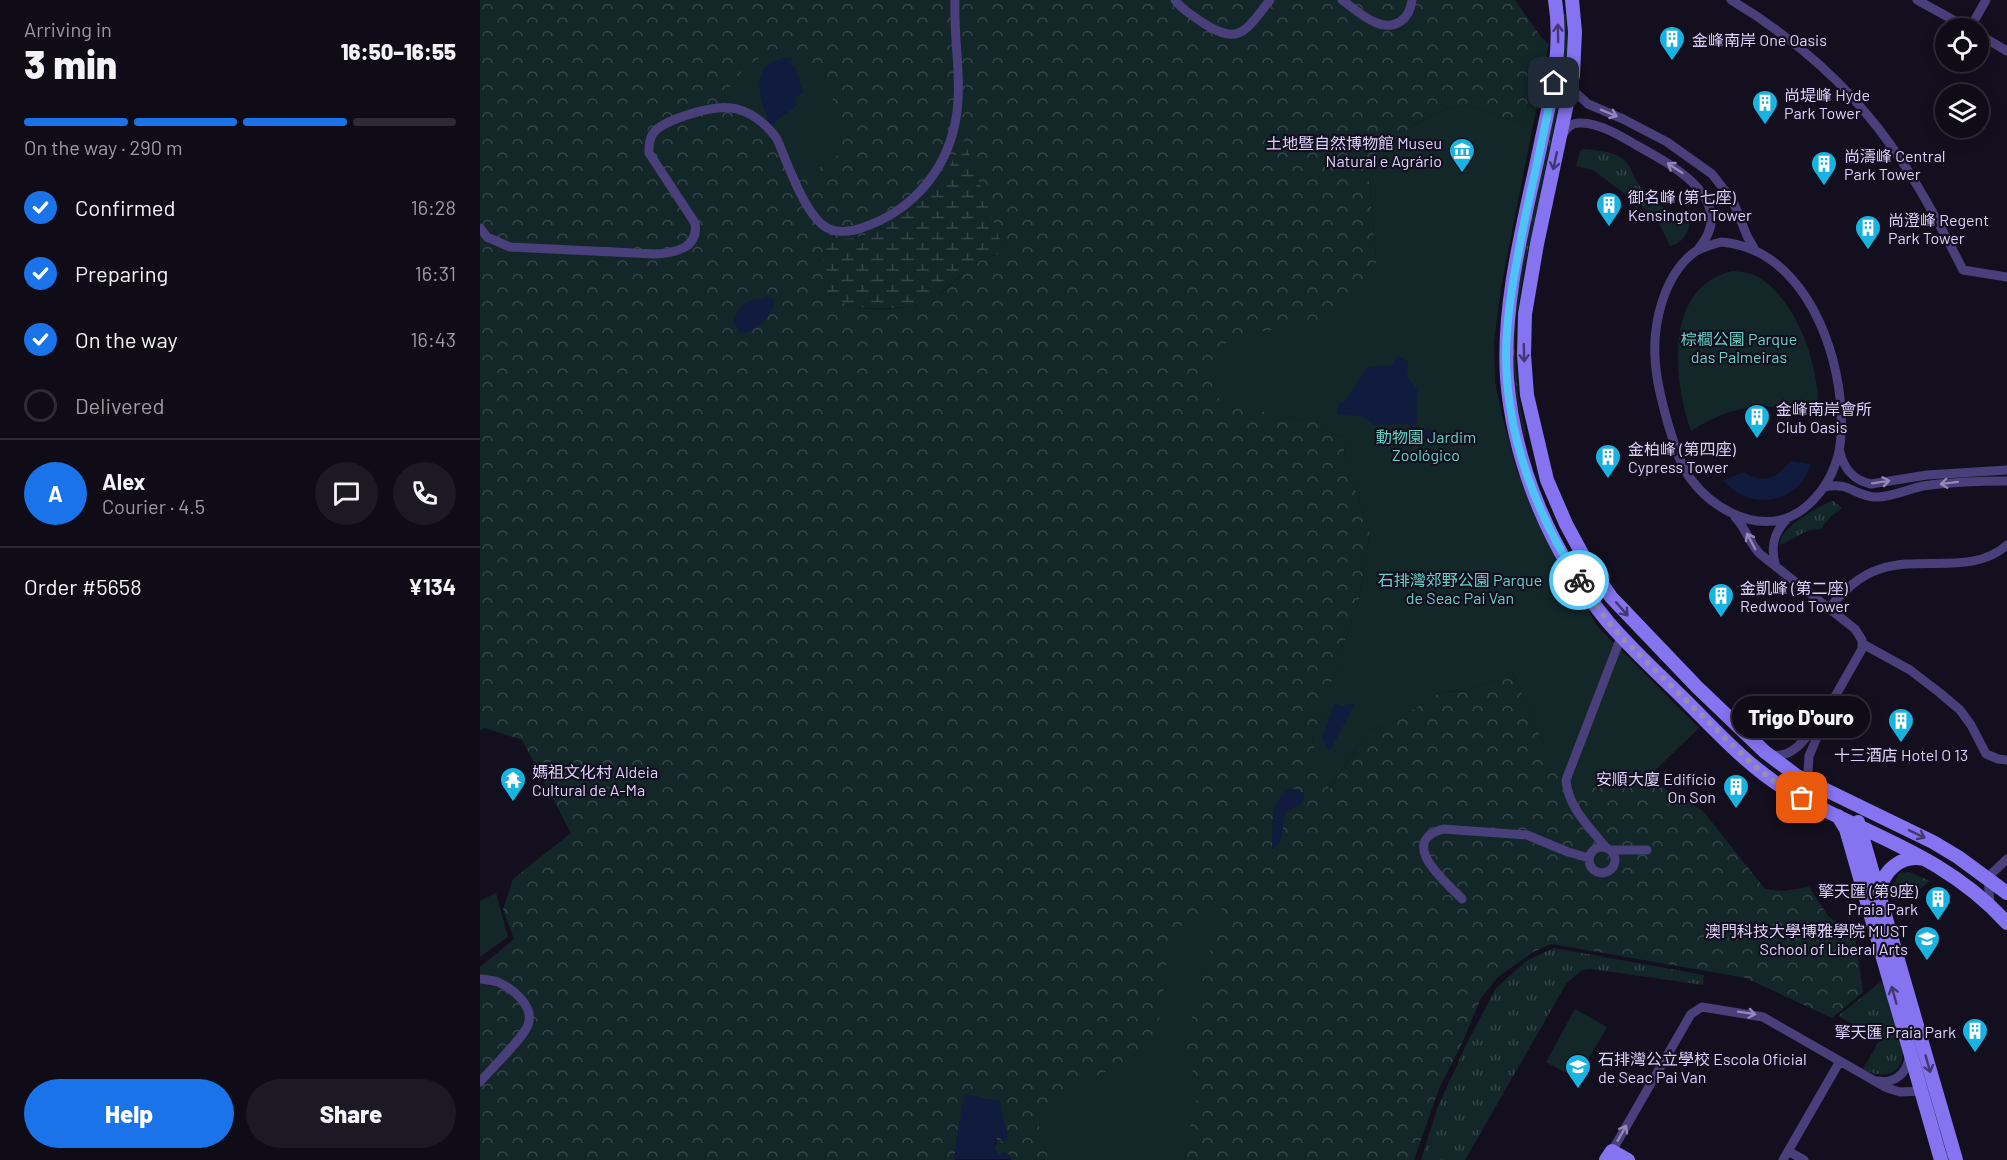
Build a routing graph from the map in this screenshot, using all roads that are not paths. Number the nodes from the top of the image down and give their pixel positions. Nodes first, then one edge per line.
1 (955, 0) edge
2 (1175, 0) edge
3 (1270, 0) edge
4 (1342, 0) edge
5 (1412, 0) edge
6 (1556, 0) edge
7 (1572, 0) edge
8 (1731, 0) edge
9 (1917, 0) edge
10 (1986, 0) edge
11 (1950, 18) edge
12 (1975, 18) edge
13 (1989, 40) edge
14 (2007, 51) edge
15 (1573, 75) junction
16 (1560, 139) junction
17 (480, 228) edge
18 (1697, 250) junction
19 (1755, 250) junction
20 (2007, 277) edge
21 (1840, 452) junction
22 (2007, 470) edge
23 (2007, 481) edge
24 (1824, 487) junction
25 (1728, 511) junction
26 (1788, 518) junction
27 (2007, 545) edge
28 (1777, 567) junction
29 (1829, 608) junction
30 (1621, 637) junction
31 (1863, 644) junction
32 (1833, 700) junction
33 (1765, 752) junction
34 (2007, 760) edge
35 (1816, 786) junction
36 (1846, 800) junction
37 (1836, 815) junction
38 (1886, 819) junction
39 (1859, 826) junction
40 (1851, 848) junction
41 (1608, 849) junction
42 (1647, 850) dead end
43 (1589, 858) junction
44 (2007, 859) edge
45 (1929, 860) junction
46 (1988, 877) junction
47 (2007, 893) edge
48 (1462, 899) dead end
49 (1881, 901) junction
50 (1990, 904) junction
51 (2007, 923) edge
52 (480, 979) edge
53 (1908, 1047) junction
54 (1840, 1061) junction
55 (1872, 1080) junction
56 (480, 1082) edge
57 (1928, 1090) junction
58 (1788, 1151) junction
59 (1609, 1155) edge
60 (1628, 1160) edge
61 (1783, 1160) edge
62 (1804, 1160) edge
63 (1941, 1160) edge
64 (1956, 1160) edge

1 - 17 street
2 - 3 street
4 - 5 street
30 -> 6 main road
7 - 15 main road
8 - 20 street
9 - 11 street
10 - 12 street
13 - 14 street
15 - 16 main road
15 -> 19 street
18 -> 16 street
16 -> 33 main road
18 - 19 street
18 - 25 street
19 - 21 street
21 -> 22 street
21 - 24 street
23 -> 24 street
24 - 26 street
25 - 26 street
28 -> 25 street
26 - 28 street
27 - 29 street
28 - 29 street
29 - 31 street
30 - 37 main road
30 - 41 street
31 - 32 street
31 - 34 street
32 - 33 street
32 - 35 street
33 - 35 main road
35 - 36 main road
36 - 38 main road
36 - 39 main road
37 - 39 main road
37 - 40 main road
38 - 39 main road
38 -> 46 main road
39 - 40 main road
39 - 45 main road
39 - 49 main road
53 -> 40 main road
41 - 42 street
41 - 43 street
41 - 43 street
43 - 48 street
44 - 46 street
45 - 49 main road
45 - 50 main road
46 - 47 main road
46 - 50 street
49 -> 57 main road
50 - 51 main road
52 - 56 street
53 - 55 street
53 - 57 main road
54 - 55 street
54 - 58 street
59 -> 54 street
55 - 57 street
57 - 63 main road
57 - 64 main road
58 - 61 street
58 - 62 street
59 - 60 main road

